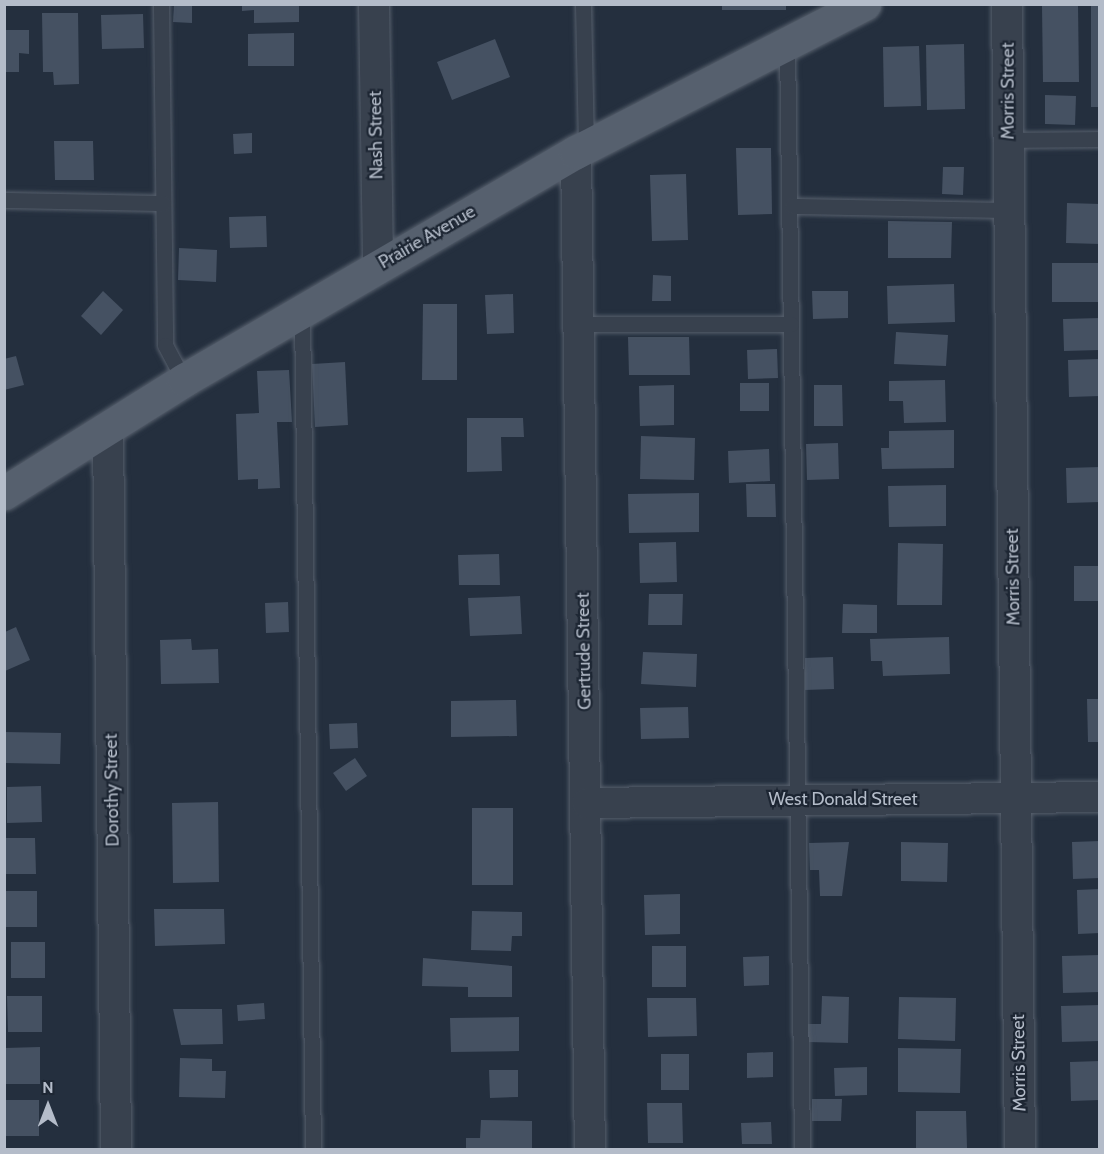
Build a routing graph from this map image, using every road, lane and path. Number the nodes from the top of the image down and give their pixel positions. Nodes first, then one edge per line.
1 (161, 4) edge
2 (374, 4) edge
3 (583, 4) edge
4 (864, 4) edge
5 (1007, 4) edge
6 (830, 13) edge
7 (788, 43) junction
8 (1100, 139) edge
9 (1008, 140) junction
10 (581, 149) junction
11 (4, 200) edge
12 (163, 202) junction
13 (792, 206) junction
14 (1009, 210) junction
15 (378, 265) junction
16 (302, 311) junction
17 (579, 324) junction
18 (791, 324) junction
19 (184, 380) junction
20 (108, 430) junction
21 (4, 493) edge
22 (1100, 797) edge
23 (1016, 798) junction
24 (797, 800) junction
25 (587, 803) junction
26 (116, 1149) edge
27 (313, 1149) edge
28 (590, 1149) edge
29 (802, 1149) edge
30 (1020, 1149) edge

1 - 12 lane
2 - 15 street, Nash Street
3 - 10 lane
4 - 6 main road, Prairie Avenue
5 - 9 street, Morris Street
6 - 7 main road, Prairie Avenue
7 - 10 main road, Prairie Avenue
7 - 13 lane
8 - 9 lane
9 - 14 street, Morris Street
10 - 15 main road, Prairie Avenue
10 - 17 street, Gertrude Street
11 - 12 lane
12 - 19 lane
13 - 14 lane
13 - 18 lane
14 - 23 street, Morris Street
15 - 16 main road, Prairie Avenue
16 - 19 main road, Prairie Avenue
16 - 27 lane
17 - 18 lane
17 - 25 street, Gertrude Street
18 - 24 lane
19 - 20 main road, Prairie Avenue
20 - 21 main road, Prairie Avenue
20 - 26 street, Dorothy Street
22 - 23 street, West Donald Street
23 - 24 street, West Donald Street
23 - 30 street, Morris Street
24 - 25 street, West Donald Street
24 - 29 lane
25 - 28 street, Gertrude Street

